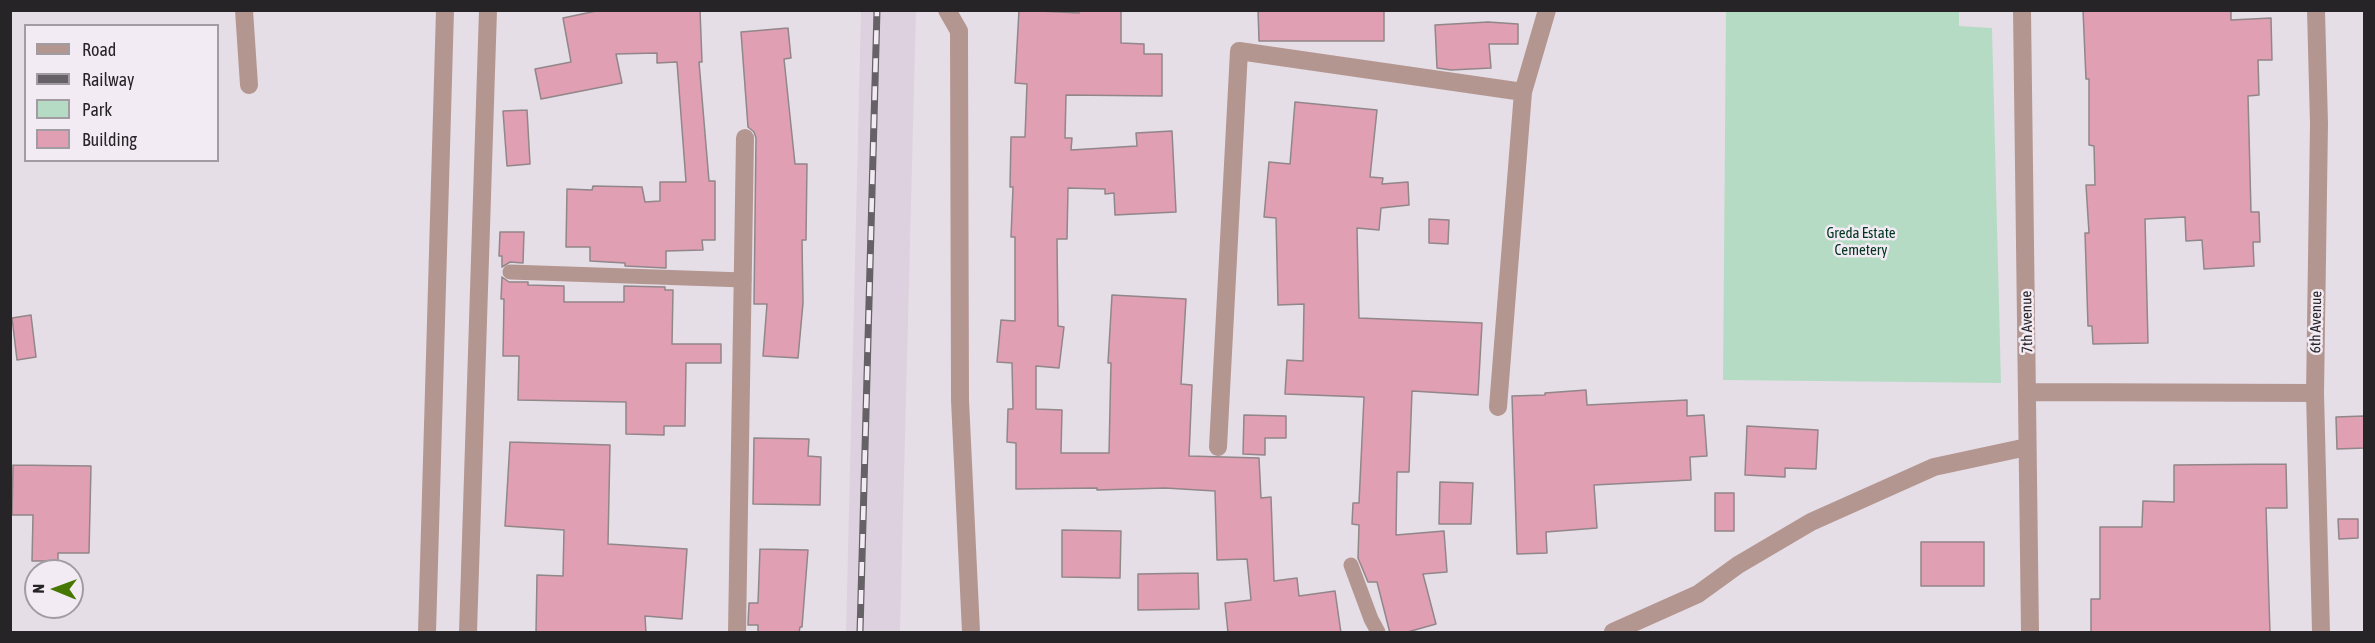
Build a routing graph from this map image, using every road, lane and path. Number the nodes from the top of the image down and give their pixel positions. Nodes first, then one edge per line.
1 (244, 10) edge
2 (445, 10) edge
3 (488, 10) edge
4 (947, 10) edge
5 (1546, 10) edge
6 (2022, 10) edge
7 (2316, 10) edge
8 (249, 85) dead end
9 (1522, 92) junction
10 (745, 138) dead end
11 (510, 272) dead end
12 (744, 280) junction
13 (2028, 392) junction
14 (2315, 393) junction
15 (1498, 407) dead end
16 (1218, 447) dead end
17 (2026, 447) junction
18 (1351, 565) dead end
19 (427, 633) edge
20 (468, 633) edge
21 (737, 633) edge
22 (971, 633) edge
23 (1378, 633) edge
24 (1613, 633) edge
25 (2030, 633) edge
26 (2321, 633) edge

1 - 8 street
2 - 19 street
3 - 20 street
4 - 22 street
5 - 9 street
6 - 13 street, 7th Avenue
7 - 14 street, 6th Avenue
9 - 15 street
9 - 16 street
10 - 12 street
11 - 12 lane
12 - 21 street
13 - 14 street
13 - 17 street, 7th Avenue
14 - 26 street, 6th Avenue
17 - 24 street
17 - 25 street, 7th Avenue
18 - 23 lane

